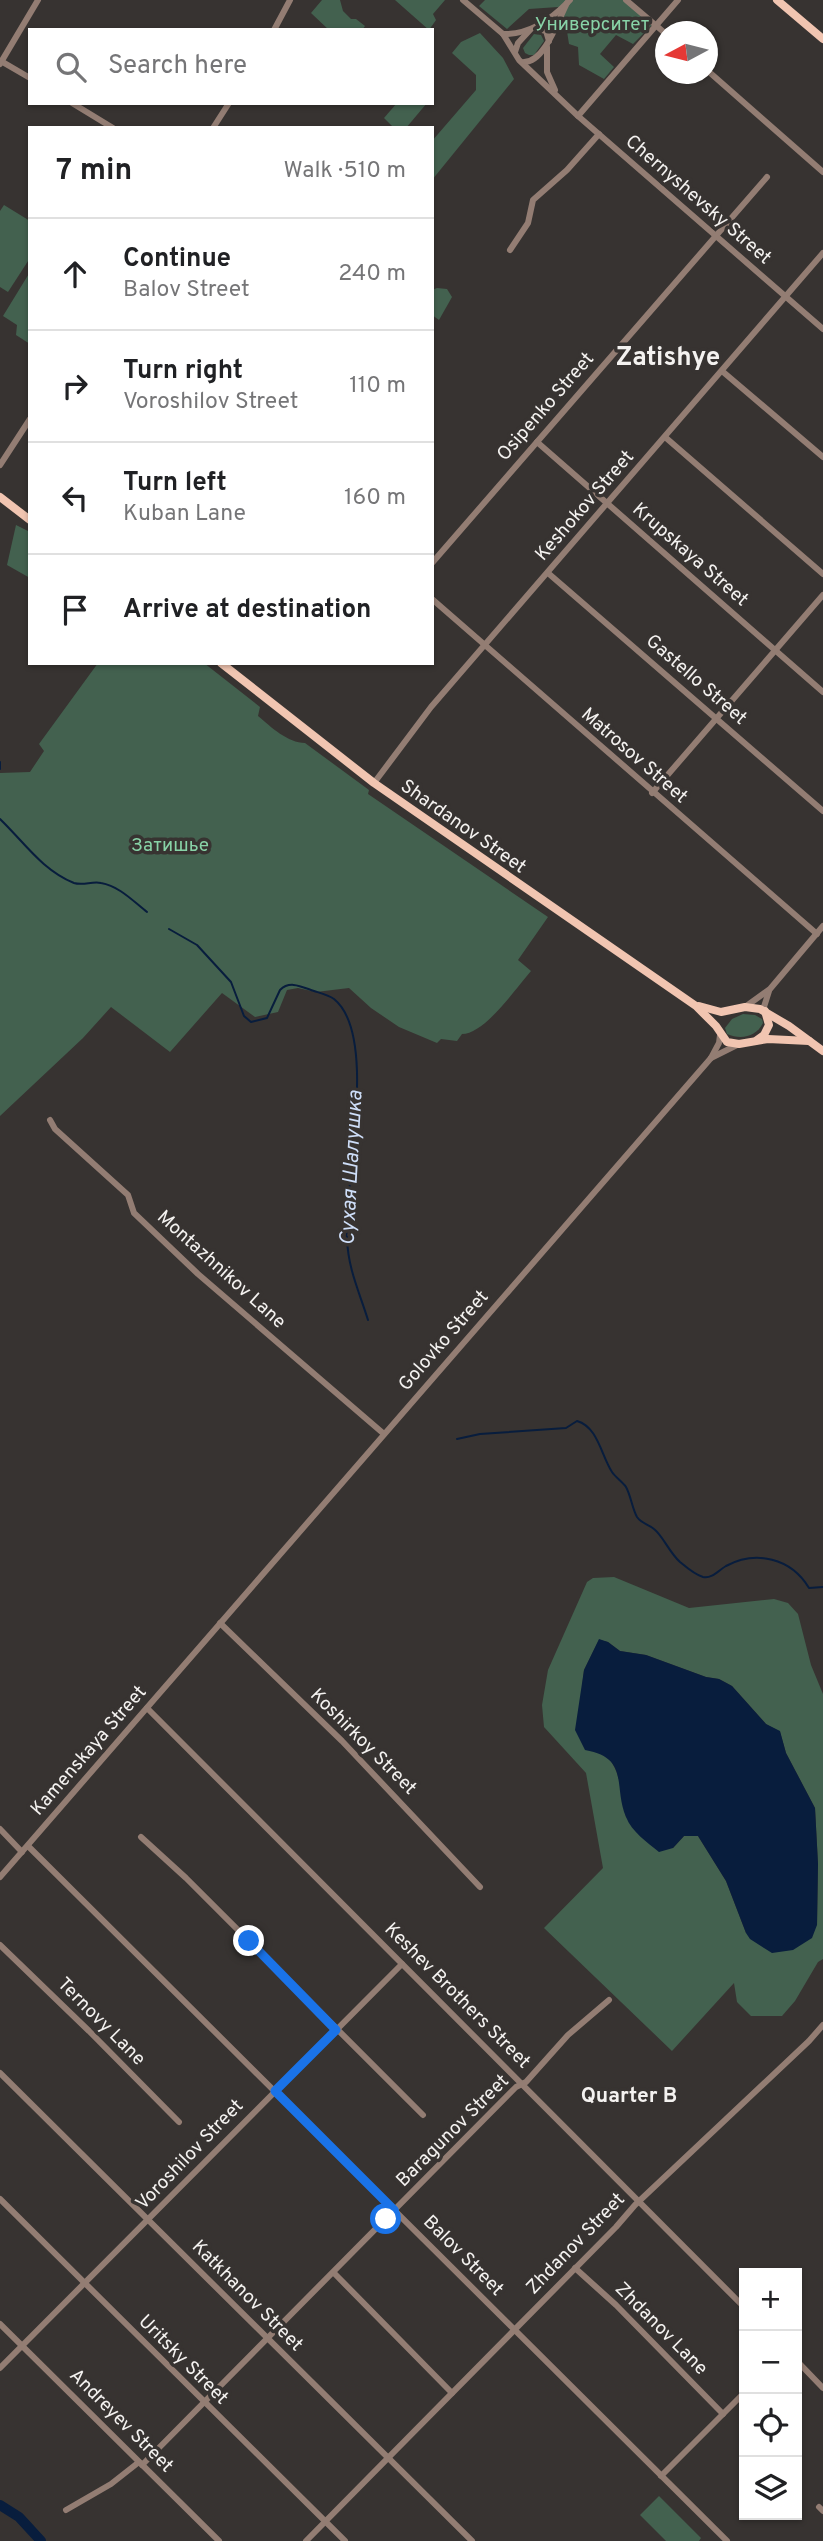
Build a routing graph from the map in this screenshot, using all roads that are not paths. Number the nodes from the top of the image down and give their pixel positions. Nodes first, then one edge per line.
1 (38, 0) edge
2 (290, 0) edge
3 (464, 0) edge
4 (626, 0) edge
5 (678, 0) edge
6 (776, 0) edge
7 (569, 2) edge
8 (660, 21) edge
9 (655, 25) edge
10 (655, 27) edge
11 (275, 28) edge
12 (534, 29) junction
13 (503, 34) junction
14 (823, 39) edge
15 (548, 44) junction
16 (515, 54) junction
17 (522, 62) junction
18 (1, 63) edge
19 (28, 77) edge
20 (718, 80) edge
21 (556, 92) junction
22 (75, 105) edge
23 (228, 105) edge
24 (578, 116) junction
25 (110, 126) edge
26 (214, 126) edge
27 (599, 134) junction
28 (823, 172) edge
29 (766, 177) dead end
30 (714, 235) junction
31 (510, 250) dead end
32 (823, 253) edge
33 (786, 297) junction
34 (823, 329) edge
35 (722, 371) junction
36 (28, 422) edge
37 (665, 437) junction
38 (537, 442) junction
39 (823, 457) edge
40 (0, 466) edge
41 (0, 497) edge
42 (607, 504) junction
43 (28, 518) edge
44 (434, 561) edge
45 (548, 573) junction
46 (823, 574) edge
47 (823, 595) edge
48 (434, 601) edge
49 (486, 647) junction
50 (775, 650) junction
51 (224, 665) edge
52 (823, 692) edge
53 (716, 719) junction
54 (374, 783) junction
55 (652, 793) junction
56 (823, 811) edge
57 (823, 926) edge
58 (817, 934) junction
59 (770, 989) junction
60 (696, 1006) junction
61 (745, 1007) junction
62 (764, 1011) junction
63 (730, 1012) junction
64 (719, 1033) junction
65 (757, 1040) junction
66 (810, 1041) junction
67 (739, 1044) junction
68 (823, 1051) edge
69 (711, 1058) junction
70 (50, 1120) dead end
71 (384, 1434) junction
72 (220, 1623) junction
73 (201, 1645) joint
74 (147, 1708) junction
75 (0, 1829) edge
76 (141, 1838) dead end
77 (25, 1849) junction
78 (0, 1877) edge
79 (480, 1887) dead end
80 (0, 1945) edge
81 (402, 1964) junction
82 (609, 2000) dead end
83 (823, 2025) edge
84 (336, 2030) junction
85 (0, 2073) edge
86 (522, 2084) junction
87 (275, 2091) junction
88 (423, 2115) dead end
89 (178, 2122) dead end
90 (0, 2199) edge
91 (640, 2202) junction
92 (394, 2210) junction
93 (148, 2220) junction
94 (575, 2268) junction
95 (334, 2273) junction
96 (84, 2283) junction
97 (739, 2302) edge
98 (0, 2323) edge
99 (513, 2329) junction
100 (268, 2338) junction
101 (22, 2346) junction
102 (802, 2366) edge
103 (0, 2368) edge
104 (823, 2388) edge
105 (452, 2393) junction
106 (743, 2394) edge
107 (204, 2402) junction
108 (723, 2414) junction
109 (388, 2458) junction
110 (141, 2464) junction
111 (661, 2476) junction
112 (66, 2510) dead end
113 (325, 2522) junction
114 (219, 2541) edge
115 (306, 2541) edge
116 (345, 2541) edge
117 (472, 2541) edge
118 (726, 2541) edge

1 - 18 street
2 - 11 street
3 - 13 street
4 - 9 street
5 - 8 street
6 - 14 main road
7 - 12 street
7 - 15 street
10 - 24 street
12 - 13 street
12 - 15 street
12 - 16 street
13 - 16 street, Chernyshevsky Street
15 - 17 street
15 - 21 street
16 - 17 street, Chernyshevsky Street
17 - 21 street, Chernyshevsky Street
18 - 19 street
20 - 28 street
21 - 24 street, Chernyshevsky Street
22 - 25 street
23 - 26 street
24 - 27 street, Chernyshevsky Street
27 - 30 street, Chernyshevsky Street
27 - 31 street
29 - 30 street, Osipenko Street
30 - 33 street, Chernyshevsky Street
30 - 38 street, Osipenko Street
32 - 33 street, Keshokov Street
33 - 34 street, Chernyshevsky Street
33 - 35 street, Keshokov Street
35 - 37 street, Keshokov Street
35 - 39 street
36 - 40 street
37 - 42 street, Keshokov Street
37 - 46 street
38 - 42 street, Krupskaya Street
38 - 44 street, Osipenko Street
41 - 43 main road
42 - 45 street, Keshokov Street
42 - 50 street, Krupskaya Street
45 - 49 street, Keshokov Street
45 - 53 street, Gastello Street
47 - 50 street
48 - 49 street, Matrosov Street
49 - 54 street, Keshokov Street
49 - 55 street, Matrosov Street
50 - 52 street, Krupskaya Street
50 - 53 street
51 - 54 main road, Shardanov Street
53 - 55 street
53 - 56 street, Gastello Street
54 - 60 main road, Shardanov Street
55 - 58 street, Matrosov Street
57 - 58 street
58 - 59 street
59 - 61 street
59 - 62 street
60 - 63 main road
60 - 64 main road
61 - 62 main road
61 - 63 main road
62 - 65 main road
62 - 66 main road
63 - 64 main road
64 - 67 main road
64 - 69 street
65 - 66 main road
65 - 67 main road
66 - 68 main road
67 - 69 street
69 - 71 street, Golovko Street
70 - 71 street, Montazhnikov Lane
71 - 72 street, Golovko Street
72 - 73 street, Golovko Street
72 - 79 street, Koshirkoy Street
73 - 74 street, Kamenskaya Street
74 - 77 street, Kamenskaya Street
74 - 81 street, Keshev Brothers Street
75 - 77 street, Balov Street
76 - 84 street
77 - 78 street, Kamenskaya Street
77 - 87 street, Balov Street
80 - 89 street, Ternovy Lane
81 - 84 street, Voroshilov Street
81 - 86 street, Keshev Brothers Street
82 - 86 street, Baragunov Street
83 - 91 street, Zhdanov Street
84 - 87 street, Voroshilov Street
84 - 88 street
85 - 93 street, Katkhanov Street
86 - 91 street, Keshev Brothers Street
86 - 92 street, Baragunov Street
87 - 92 street, Balov Street
87 - 93 street, Voroshilov Street
90 - 96 street, Uritsky Street
91 - 94 street, Zhdanov Street
91 - 97 street, Keshev Brothers Street
92 - 95 street, Baragunov Street
92 - 99 street, Balov Street
93 - 96 street, Voroshilov Street
93 - 100 street, Katkhanov Street
94 - 99 street, Zhdanov Street
94 - 108 street, Zhdanov Lane
95 - 100 street, Baragunov Street
95 - 105 street
96 - 101 street, Voroshilov Street
96 - 107 street, Uritsky Street
98 - 101 street, Andreyev Street
99 - 105 street, Zhdanov Street
99 - 111 street, Balov Street
100 - 107 street, Baragunov Street
100 - 109 street, Katkhanov Street
101 - 103 street, Voroshilov Street
101 - 110 street, Andreyev Street
102 - 104 street
105 - 109 street, Zhdanov Street
106 - 108 street
107 - 110 street, Baragunov Street
107 - 113 street, Uritsky Street
108 - 111 street
109 - 113 street, Zhdanov Street
109 - 117 street, Katkhanov Street
110 - 112 street, Baragunov Street
110 - 114 street, Andreyev Street
111 - 118 street, Balov Street
113 - 115 street, Zhdanov Street
113 - 116 street, Uritsky Street

